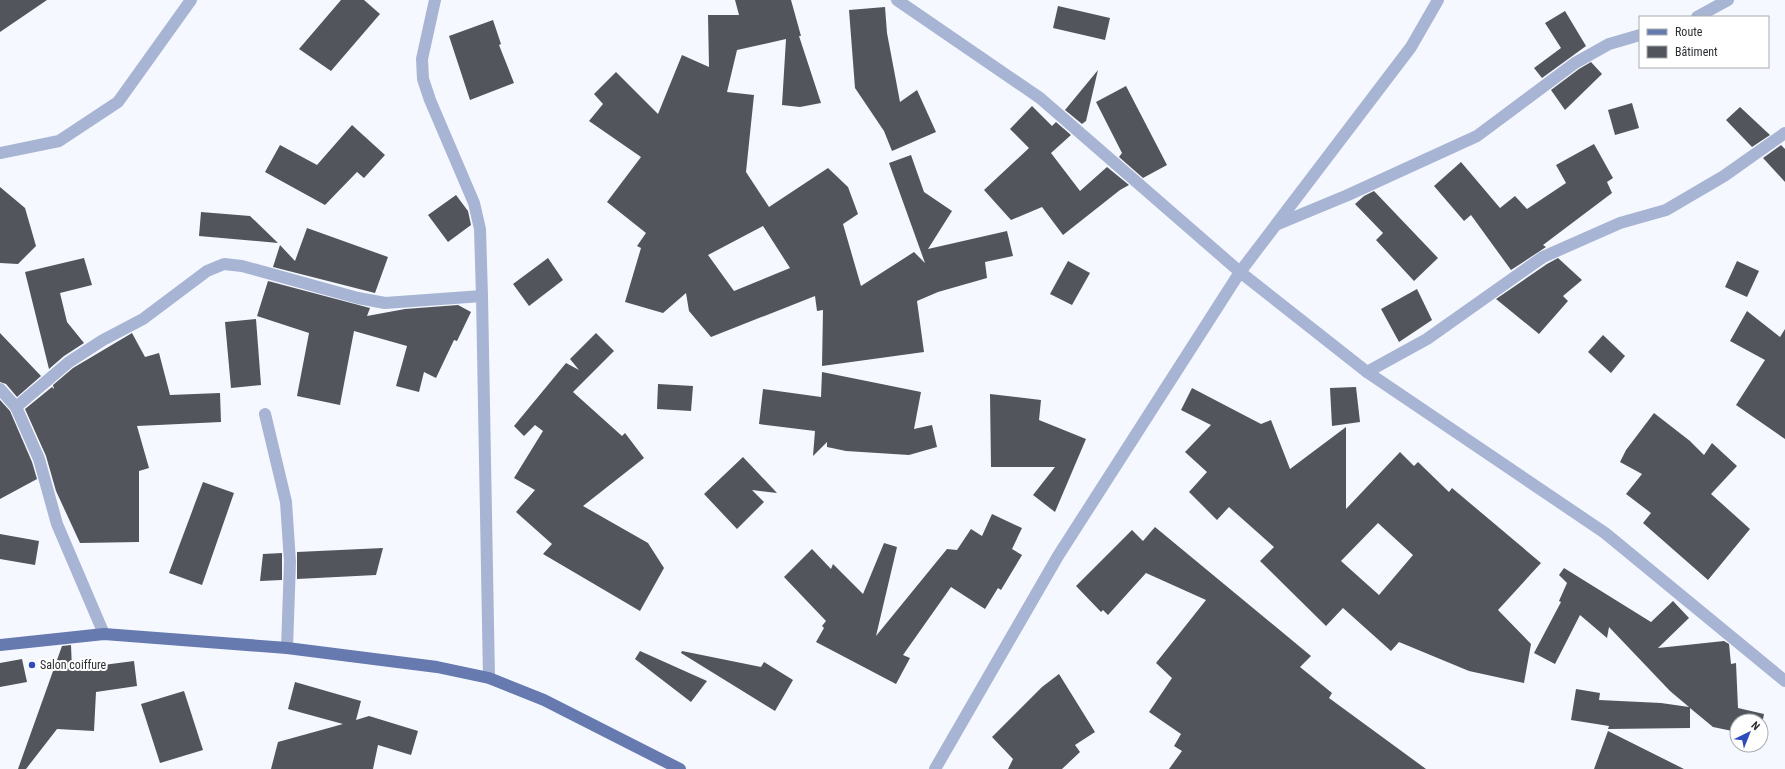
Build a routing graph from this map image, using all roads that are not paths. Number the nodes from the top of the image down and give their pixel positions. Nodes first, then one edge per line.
1 (191, 0) edge
2 (435, 0) edge
3 (897, 0) edge
4 (1438, 0) edge
5 (1728, 0) edge
6 (1698, 16) edge
7 (1639, 34) edge
8 (1785, 133) edge
9 (0, 153) edge
10 (1277, 224) junction
11 (1240, 272) junction
12 (482, 296) junction
13 (1367, 372) junction
14 (0, 389) edge
15 (16, 407) junction
16 (265, 414) dead end
17 (104, 634) junction
18 (0, 645) edge
19 (287, 648) junction
20 (489, 678) junction
21 (1785, 681) edge
22 (680, 769) edge
23 (935, 769) edge

1 - 9 street
2 - 12 street
3 - 11 street
4 - 10 street
5 - 6 street
7 - 10 street
8 - 13 street
10 - 11 street
11 - 13 street
11 - 23 street
12 - 15 street
12 - 20 street
13 - 21 street
14 - 15 street
15 - 17 street
16 - 19 street
17 - 18 main road
17 - 19 main road
19 - 20 main road
20 - 22 main road

